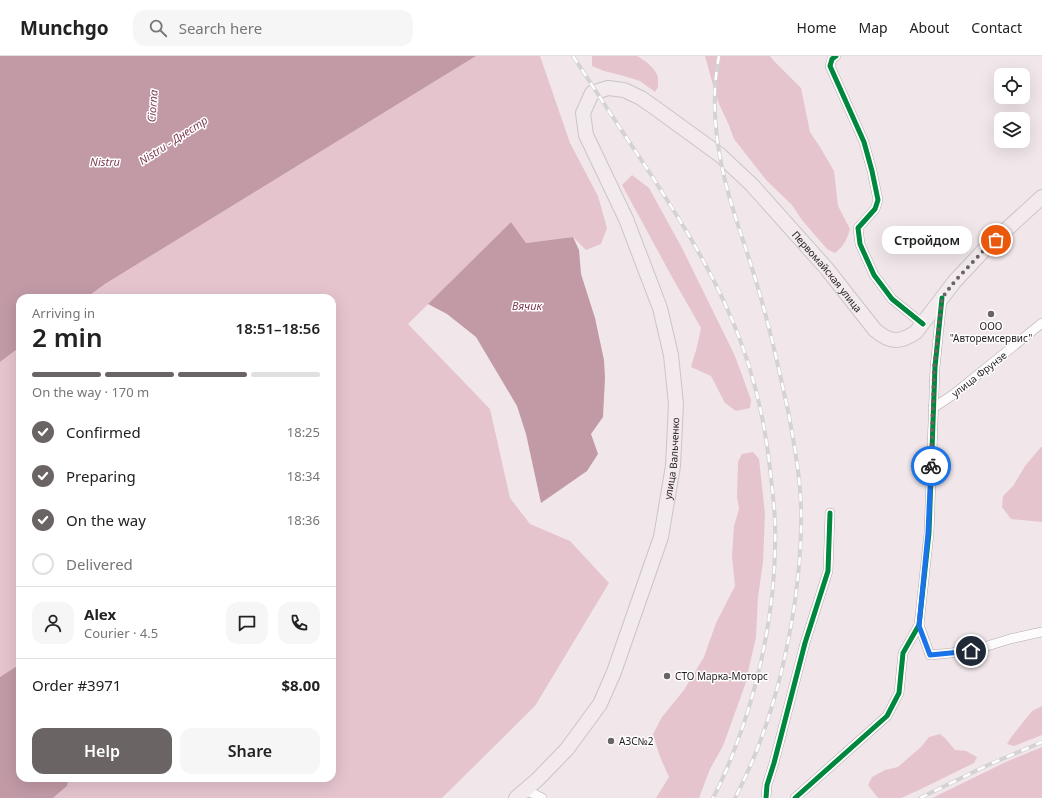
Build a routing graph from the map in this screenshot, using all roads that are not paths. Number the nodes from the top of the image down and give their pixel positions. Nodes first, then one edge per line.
1 (836, 56) edge
2 (592, 93) joint
3 (1042, 197) edge
4 (942, 298) junction
5 (1042, 323) edge
6 (923, 324) junction
7 (933, 408) junction
8 (830, 513) dead end
9 (919, 626) junction
10 (1042, 632) edge
11 (521, 794) edge
12 (542, 798) edge
13 (766, 798) edge
14 (795, 798) edge

1 - 6 street
2 - 6 main road, Первомайская улица
2 - 11 main road, улица Вальченко
3 - 4 main road, Первомайская улица
4 - 6 main road, Первомайская улица
4 - 7 street
5 - 7 street, улица Фрунзе
7 - 9 street
8 - 13 street
9 - 10 street
9 - 14 street
11 - 12 street

